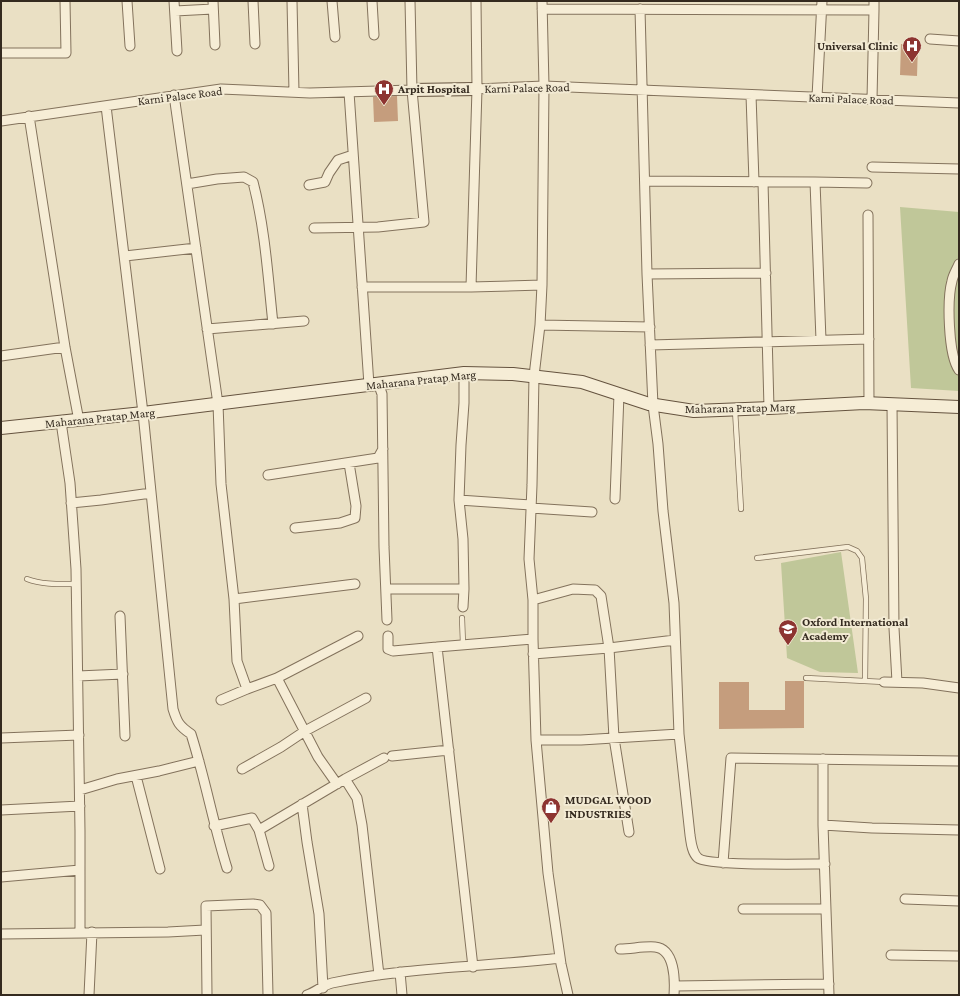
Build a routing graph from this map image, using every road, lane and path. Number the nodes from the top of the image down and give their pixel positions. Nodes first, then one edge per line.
1 (65, 1) edge
2 (127, 1) edge
3 (174, 1) edge
4 (253, 1) edge
5 (292, 1) edge
6 (332, 1) edge
7 (372, 1) edge
8 (410, 1) edge
9 (476, 1) edge
10 (213, 5) edge
11 (542, 5) edge
12 (623, 5) edge
13 (686, 5) edge
14 (752, 5) edge
15 (874, 5) edge
16 (822, 6) edge
17 (640, 9) junction
18 (175, 11) junction
19 (374, 35) dead end
20 (334, 37) dead end
21 (930, 39) dead end
22 (959, 42) edge
23 (255, 44) dead end
24 (215, 45) dead end
25 (130, 46) dead end
26 (177, 51) dead end
27 (1, 53) edge
28 (544, 86) junction
29 (477, 89) junction
30 (642, 89) junction
31 (412, 90) junction
32 (294, 92) junction
33 (348, 92) junction
34 (174, 95) junction
35 (751, 95) junction
36 (817, 97) junction
37 (872, 100) junction
38 (959, 103) edge
39 (106, 106) junction
40 (29, 116) junction
41 (1, 121) edge
42 (353, 155) junction
43 (872, 168) dead end
44 (959, 169) edge
45 (646, 181) junction
46 (754, 182) junction
47 (763, 182) junction
48 (815, 182) junction
49 (867, 183) dead end
50 (186, 184) junction
51 (308, 185) dead end
52 (868, 215) dead end
53 (358, 227) junction
54 (314, 228) dead end
55 (196, 248) junction
56 (125, 256) junction
57 (959, 264) edge
58 (766, 273) junction
59 (647, 274) junction
60 (542, 285) junction
61 (362, 287) junction
62 (471, 287) junction
63 (304, 321) dead end
64 (272, 324) junction
65 (540, 325) junction
66 (650, 328) junction
67 (207, 329) junction
68 (869, 339) junction
69 (821, 340) junction
70 (767, 342) junction
71 (650, 346) junction
72 (65, 347) junction
73 (1, 356) edge
74 (959, 370) edge
75 (464, 373) junction
76 (534, 376) junction
77 (374, 384) junction
78 (619, 394) junction
79 (869, 403) junction
80 (218, 404) junction
81 (892, 404) junction
82 (653, 405) junction
83 (959, 407) edge
84 (769, 408) junction
85 (735, 410) junction
86 (144, 413) junction
87 (79, 421) junction
88 (61, 422) junction
89 (1, 428) edge
90 (383, 448) junction
91 (349, 463) junction
92 (268, 475) dead end
93 (151, 493) junction
94 (615, 499) dead end
95 (459, 500) junction
96 (72, 503) junction
97 (531, 507) junction
98 (741, 509) dead end
99 (592, 512) dead end
100 (295, 528) dead end
101 (757, 558) dead end
102 (27, 579) dead end
103 (77, 584) junction
104 (355, 584) dead end
105 (386, 589) junction
106 (464, 589) junction
107 (234, 599) junction
108 (533, 600) junction
109 (463, 607) dead end
110 (120, 616) dead end
111 (462, 618) dead end
112 (387, 620) dead end
113 (358, 636) dead end
114 (388, 636) dead end
115 (533, 639) junction
116 (675, 640) junction
117 (463, 644) junction
118 (437, 647) junction
119 (609, 648) junction
120 (534, 654) junction
121 (123, 674) junction
122 (78, 676) junction
123 (277, 678) junction
124 (806, 678) dead end
125 (865, 681) junction
126 (884, 682) joint
127 (897, 682) junction
128 (959, 688) edge
129 (247, 689) junction
130 (366, 698) dead end
131 (221, 700) dead end
132 (305, 731) junction
133 (679, 734) junction
134 (79, 735) junction
135 (125, 736) dead end
136 (1, 738) edge
137 (614, 738) junction
138 (536, 740) junction
139 (449, 750) junction
140 (823, 759) junction
141 (199, 761) junction
142 (959, 761) edge
143 (242, 769) dead end
144 (136, 776) junction
145 (341, 781) junction
146 (80, 790) junction
147 (302, 804) junction
148 (80, 806) junction
149 (1, 810) edge
150 (823, 825) junction
151 (214, 826) junction
152 (260, 830) junction
153 (959, 830) edge
154 (629, 832) dead end
155 (723, 863) junction
156 (825, 864) junction
157 (269, 866) dead end
158 (227, 868) dead end
159 (80, 870) junction
160 (160, 870) dead end
161 (1, 877) edge
162 (905, 899) dead end
163 (959, 901) edge
164 (743, 909) dead end
165 (826, 909) junction
166 (205, 930) junction
167 (80, 932) junction
168 (92, 932) junction
169 (1, 934) edge
170 (620, 949) dead end
171 (891, 955) dead end
172 (959, 956) edge
173 (560, 958) junction
174 (473, 967) junction
175 (400, 972) junction
176 (379, 975) junction
177 (829, 984) junction
178 (322, 988) junction
179 (674, 990) edge
180 (89, 995) edge
181 (207, 995) edge
182 (268, 995) edge
183 (307, 995) edge
184 (402, 995) edge
185 (568, 995) edge
186 (830, 995) edge

1 - 27 street
2 - 25 street
3 - 18 street
4 - 23 street
5 - 32 street
6 - 20 street
7 - 19 street
8 - 31 street
9 - 29 street
10 - 18 street
10 - 24 street
11 - 12 street
11 - 28 street
12 - 17 street
13 - 14 street
13 - 17 street
14 - 16 street
15 - 16 street
15 - 37 street
16 - 36 street
17 - 30 street
18 - 26 street
21 - 22 street
28 - 29 street, Karni Palace Road
28 - 30 street, Karni Palace Road
28 - 60 street
29 - 31 street, Karni Palace Road
29 - 62 street
30 - 35 street, Karni Palace Road
30 - 45 street
31 - 33 street, Karni Palace Road
31 - 53 street
32 - 33 street, Karni Palace Road
32 - 34 street, Karni Palace Road
33 - 42 street
34 - 39 street, Karni Palace Road
34 - 50 street
35 - 36 street, Karni Palace Road
35 - 46 street
36 - 37 street, Karni Palace Road
37 - 38 street, Karni Palace Road
39 - 40 street, Karni Palace Road
39 - 56 street
40 - 41 street, Karni Palace Road
40 - 72 street
42 - 51 street
42 - 53 street
43 - 44 street
45 - 46 street
45 - 59 street
46 - 47 street
47 - 48 street
47 - 58 street
48 - 49 street
48 - 69 street
50 - 55 street
50 - 64 street
52 - 68 street
53 - 54 street
53 - 61 street
55 - 56 street
55 - 67 street
56 - 86 street
57 - 74 street
58 - 59 street
58 - 70 street
59 - 66 street
60 - 62 street
60 - 65 street
61 - 62 street
61 - 77 street
63 - 64 street
64 - 67 street
65 - 66 street
65 - 76 street
66 - 71 street
67 - 80 street
68 - 69 street
68 - 79 street
69 - 70 street
70 - 71 street
70 - 84 street
71 - 82 street
72 - 73 street
72 - 87 street
75 - 76 street, Maharana Pratap Marg
75 - 77 street, Maharana Pratap Marg
75 - 95 street
76 - 78 street, Maharana Pratap Marg
76 - 97 street
77 - 80 street, Maharana Pratap Marg
77 - 90 street
78 - 82 street, Maharana Pratap Marg
78 - 94 street
79 - 81 street, Maharana Pratap Marg
79 - 84 street, Maharana Pratap Marg
80 - 86 street, Maharana Pratap Marg
80 - 107 street
81 - 83 street, Maharana Pratap Marg
81 - 127 street
82 - 85 street, Maharana Pratap Marg
82 - 116 street
84 - 85 street, Maharana Pratap Marg
85 - 98 lane
86 - 87 street, Maharana Pratap Marg
86 - 93 street
87 - 88 street, Maharana Pratap Marg
88 - 89 street, Maharana Pratap Marg
88 - 96 street
90 - 91 street
90 - 105 street
91 - 92 street
91 - 100 street
93 - 96 street
93 - 141 street
95 - 97 street
95 - 106 street
96 - 103 street
97 - 99 street
97 - 108 street
101 - 125 lane
102 - 103 lane
103 - 122 street
104 - 107 street
105 - 106 street
105 - 112 street
106 - 109 street
107 - 129 street
108 - 115 street
108 - 119 street
110 - 121 street
111 - 117 lane
113 - 123 street
114 - 118 street
115 - 117 street
115 - 120 street
116 - 119 street
116 - 133 street
117 - 118 street
118 - 139 street
119 - 120 street
119 - 137 street
120 - 138 street
121 - 122 street
121 - 135 street
122 - 134 street
123 - 129 street
123 - 132 street
124 - 125 lane
125 - 126 lane
126 - 127 street
127 - 128 street
129 - 131 street
130 - 132 street
132 - 143 street
132 - 145 street
133 - 137 street
133 - 155 street
134 - 136 street
134 - 146 street
137 - 138 street
137 - 154 street
138 - 173 street
139 - 145 street
139 - 174 street
140 - 142 street
140 - 150 street
140 - 155 street
141 - 144 street
141 - 151 street
144 - 146 street
144 - 160 street
145 - 147 street
145 - 176 street
146 - 148 street
147 - 152 street
147 - 178 street
148 - 149 street
148 - 159 street
150 - 153 street
150 - 156 street
151 - 152 street
151 - 158 street
152 - 157 street
155 - 156 street
156 - 165 street
159 - 161 street
159 - 167 street
162 - 163 street
164 - 165 street
165 - 177 street
166 - 168 street
166 - 181 street
166 - 182 street
167 - 168 street
167 - 169 street
168 - 180 street
170 - 179 street
171 - 172 street
173 - 174 street
173 - 185 street
174 - 175 street
175 - 176 street
175 - 184 street
176 - 178 street
177 - 179 street
177 - 186 street
178 - 183 street

